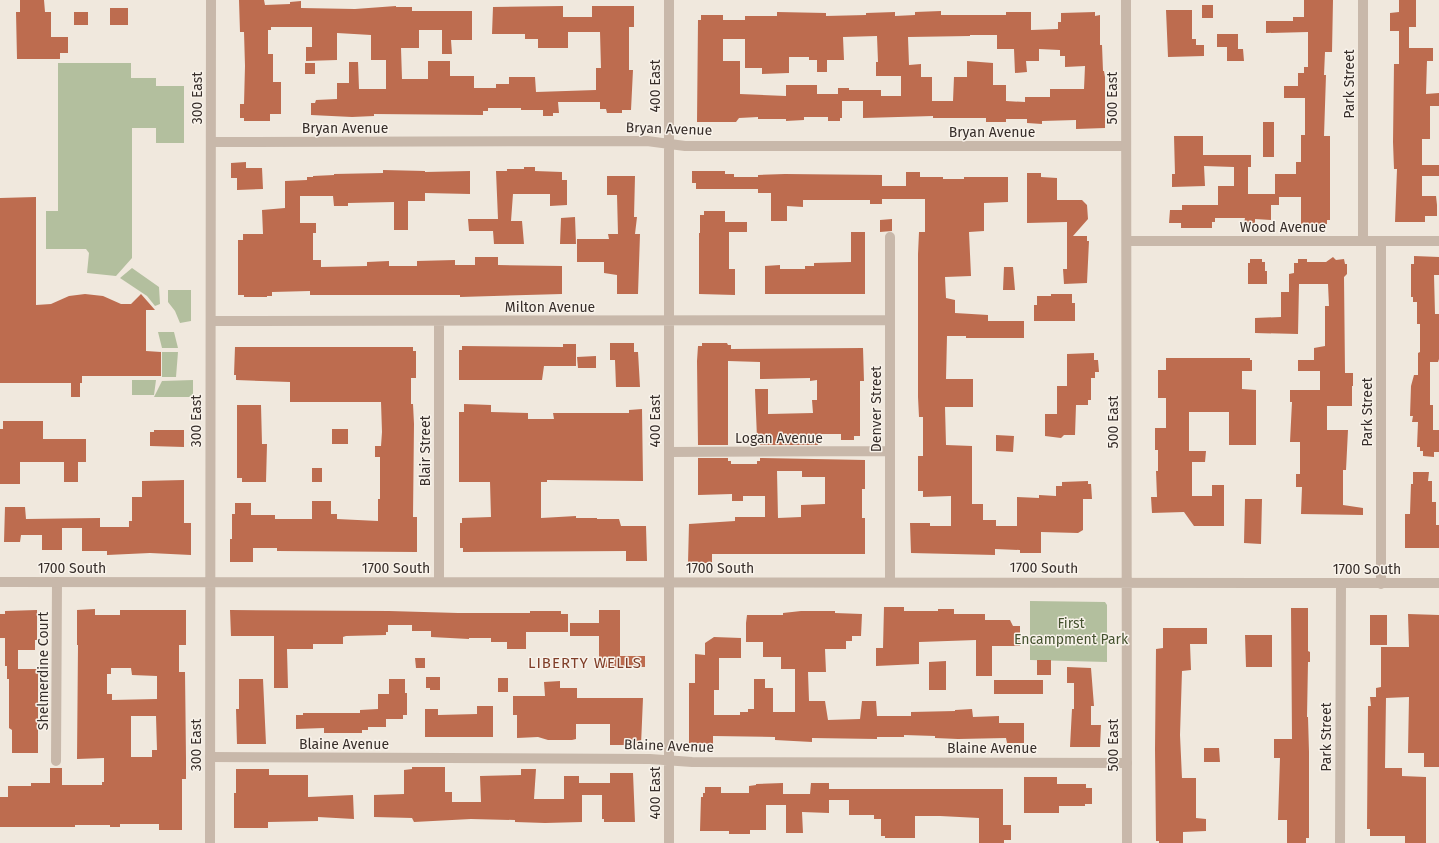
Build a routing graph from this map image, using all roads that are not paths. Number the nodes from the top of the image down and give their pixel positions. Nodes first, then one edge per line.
1 (211, 0) edge
2 (669, 0) edge
3 (1126, 0) edge
4 (1363, 0) edge
5 (211, 142) junction
6 (669, 144) junction
7 (1126, 146) junction
8 (890, 237) dead end
9 (1126, 241) junction
10 (1363, 241) junction
11 (1381, 241) junction
12 (1439, 241) edge
13 (670, 320) junction
14 (890, 320) junction
15 (210, 321) junction
16 (439, 321) junction
17 (890, 451) junction
18 (669, 452) junction
19 (0, 582) edge
20 (57, 582) junction
21 (210, 582) junction
22 (439, 582) junction
23 (669, 582) junction
24 (890, 582) junction
25 (1439, 583) edge
26 (1127, 584) junction
27 (1341, 584) junction
28 (1381, 584) junction
29 (210, 757) junction
30 (668, 760) junction
31 (56, 761) dead end
32 (1127, 762) junction
33 (210, 843) edge
34 (668, 843) edge
35 (1127, 843) edge
36 (1340, 843) edge

1 - 5 street, 300 East
2 - 6 street, 400 East
3 - 7 street, 500 East
4 - 10 street, Park Street
5 - 6 street, Bryan Avenue
5 - 15 street, 300 East
6 - 7 street, Bryan Avenue
6 - 13 street, 400 East
7 - 9 street, 500 East
8 - 14 street, Denver Street
9 - 10 street, Wood Avenue
9 - 26 street, 500 East
10 - 11 street, Wood Avenue
11 - 12 street, Wood Avenue
11 - 28 street, Park Street
13 - 14 street, Milton Avenue
13 - 16 street, Milton Avenue
13 - 18 street, 400 East
14 - 17 street, Denver Street
15 - 16 street, Milton Avenue
15 - 21 street, 300 East
16 - 22 street, Blair Street
17 - 18 street, Logan Avenue
17 - 24 street, Denver Street
18 - 23 street, 400 East
19 - 20 street, 1700 South
20 - 21 street, 1700 South
20 - 31 street, Shelmerdine Court
21 - 22 street, 1700 South
21 - 29 street, 300 East
22 - 23 street, 1700 South
23 - 24 street, 1700 South
23 - 30 street, 400 East
24 - 26 street, 1700 South
25 - 28 street, 1700 South
26 - 27 street, 1700 South
26 - 32 street, 500 East
27 - 28 street, 1700 South
27 - 36 street, Park Street
29 - 30 street, Blaine Avenue
29 - 33 street, 300 East
30 - 32 street, Blaine Avenue
30 - 34 street, 400 East
32 - 35 street, 500 East

